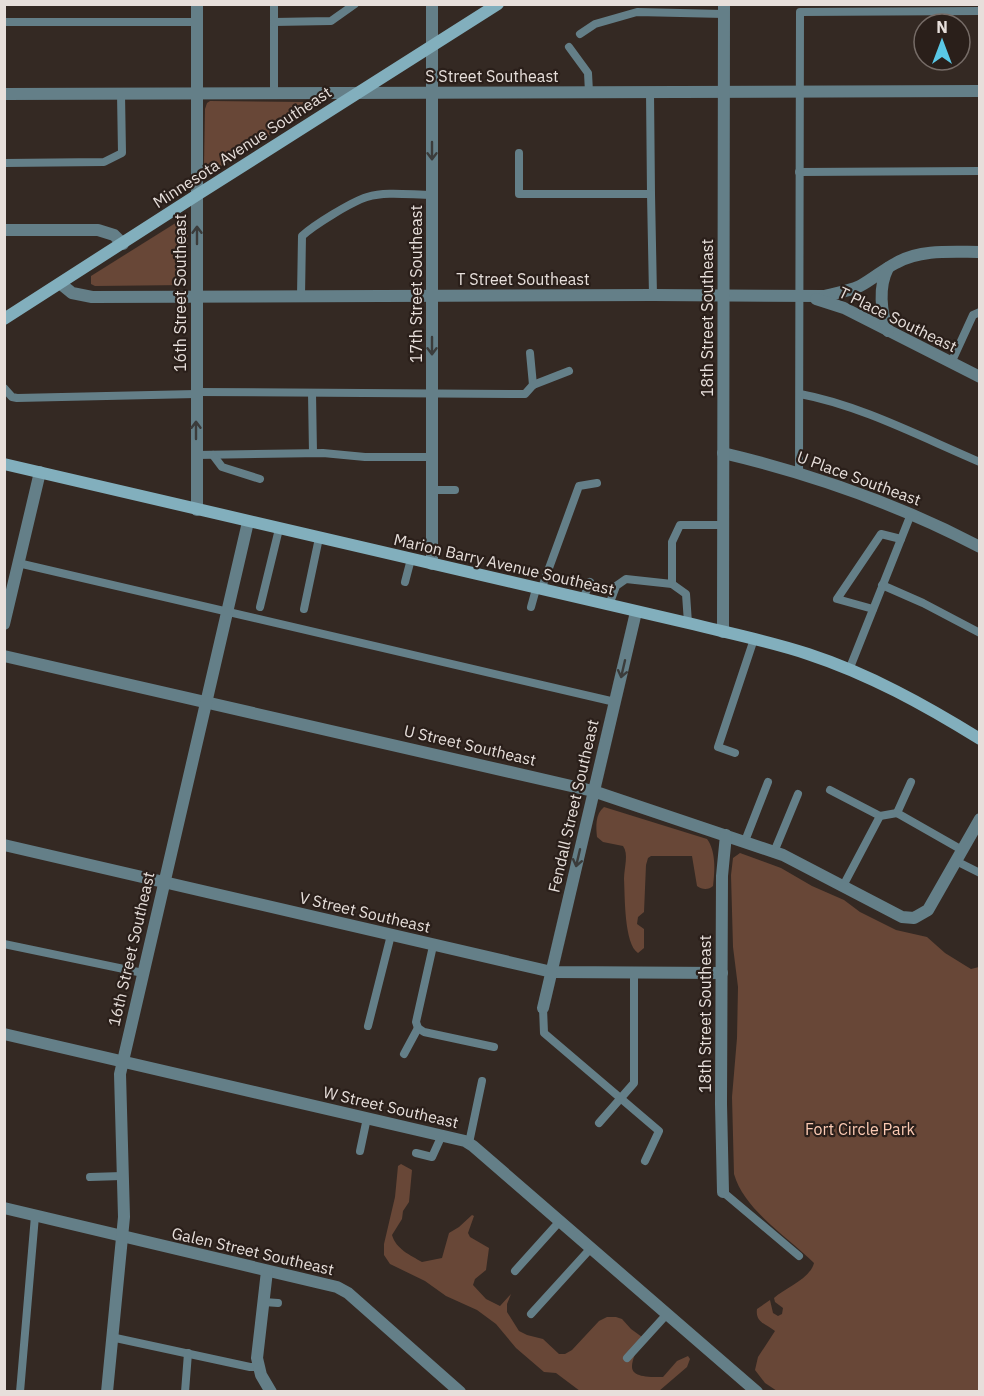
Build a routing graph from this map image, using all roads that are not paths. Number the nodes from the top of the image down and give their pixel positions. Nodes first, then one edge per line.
1 (197, 4) edge
2 (274, 4) edge
3 (355, 4) edge
4 (432, 4) edge
5 (498, 4) edge
6 (724, 9) edge
7 (980, 11) edge
8 (4, 22) edge
9 (197, 22) junction
10 (274, 22) junction
11 (580, 34) dead end
12 (432, 46) junction
13 (570, 47) dead end
14 (980, 91) edge
15 (589, 92) junction
16 (650, 92) junction
17 (724, 92) junction
18 (798, 92) junction
19 (122, 93) junction
20 (197, 93) junction
21 (274, 93) junction
22 (357, 93) junction
23 (432, 93) junction
24 (4, 94) edge
25 (519, 153) dead end
26 (4, 163) edge
27 (980, 171) edge
28 (799, 172) junction
29 (651, 194) junction
30 (196, 195) junction
31 (432, 195) junction
32 (4, 230) edge
33 (123, 244) junction
34 (980, 252) edge
35 (889, 268) junction
36 (61, 284) junction
37 (653, 294) junction
38 (724, 295) junction
39 (197, 296) junction
40 (301, 296) junction
41 (432, 296) junction
42 (800, 296) junction
43 (980, 312) edge
44 (4, 320) edge
45 (888, 331) junction
46 (530, 353) dead end
47 (951, 363) junction
48 (568, 371) dead end
49 (980, 377) edge
50 (533, 385) junction
51 (4, 388) edge
52 (432, 392) junction
53 (196, 393) junction
54 (312, 393) junction
55 (800, 394) junction
56 (313, 453) junction
57 (723, 453) junction
58 (196, 455) junction
59 (213, 455) junction
60 (432, 457) junction
61 (980, 462) edge
62 (4, 464) edge
63 (40, 472) junction
64 (799, 473) junction
65 (260, 479) dead end
66 (597, 483) dead end
67 (432, 490) junction
68 (455, 490) dead end
69 (196, 510) junction
70 (911, 514) junction
71 (248, 522) junction
72 (723, 525) junction
73 (279, 529) junction
74 (320, 538) junction
75 (901, 539) junction
76 (980, 547) edge
77 (411, 560) junction
78 (18, 563) junction
79 (432, 564) junction
80 (405, 582) dead end
81 (590, 582) dead end
82 (672, 584) junction
83 (882, 585) junction
84 (538, 589) junction
85 (583, 600) junction
86 (609, 605) junction
87 (531, 607) dead end
88 (260, 608) dead end
89 (304, 609) dead end
90 (873, 609) junction
91 (227, 612) junction
92 (636, 612) junction
93 (5, 621) edge
94 (688, 623) junction
95 (723, 632) junction
96 (980, 633) edge
97 (753, 639) junction
98 (4, 656) edge
99 (849, 670) junction
100 (206, 702) junction
101 (615, 702) junction
102 (980, 739) edge
103 (735, 753) dead end
104 (768, 782) dead end
105 (912, 782) dead end
106 (830, 790) dead end
107 (593, 791) junction
108 (798, 794) dead end
109 (897, 813) junction
110 (880, 816) junction
111 (980, 819) edge
112 (726, 835) junction
113 (745, 841) junction
114 (4, 845) edge
115 (774, 852) junction
116 (959, 855) junction
117 (980, 873) edge
118 (164, 882) junction
119 (843, 886) junction
120 (391, 935) junction
121 (4, 944) edge
122 (434, 945) junction
123 (552, 972) junction
124 (143, 973) junction
125 (722, 973) junction
126 (634, 974) junction
127 (543, 1008) joint
128 (368, 1026) dead end
129 (418, 1028) junction
130 (4, 1034) edge
131 (494, 1047) dead end
132 (404, 1054) dead end
133 (122, 1061) junction
134 (482, 1080) dead end
135 (621, 1096) junction
136 (368, 1118) junction
137 (598, 1123) dead end
138 (442, 1135) junction
139 (469, 1143) junction
140 (360, 1150) dead end
141 (416, 1153) dead end
142 (645, 1161) dead end
143 (122, 1176) junction
144 (90, 1177) dead end
145 (723, 1192) joint
146 (4, 1209) edge
147 (35, 1216) junction
148 (560, 1221) junction
149 (122, 1238) junction
150 (591, 1248) junction
151 (799, 1256) dead end
152 (267, 1271) junction
153 (515, 1271) dead end
154 (264, 1302) junction
155 (278, 1303) dead end
156 (531, 1314) dead end
157 (667, 1314) junction
158 (111, 1337) junction
159 (188, 1353) junction
160 (627, 1358) dead end
161 (258, 1367) junction
162 (20, 1392) edge
163 (107, 1392) edge
164 (185, 1392) edge
165 (271, 1392) edge
166 (460, 1392) edge
167 (757, 1392) edge

1 - 9 street, 16th Street Southeast
2 - 10 lane
3 - 10 lane
4 - 12 street, 17th Street Southeast
5 - 12 main road, Minnesota Avenue Southeast
6 - 11 lane
6 - 17 street, 18th Street Southeast
7 - 18 lane
8 - 9 lane
9 - 20 street, 16th Street Southeast
10 - 21 lane
12 - 22 main road, Minnesota Avenue Southeast
12 - 23 street, 17th Street Southeast
13 - 15 lane
14 - 18 street, S Street Southeast
15 - 16 street, S Street Southeast
15 - 23 street, S Street Southeast
16 - 17 street, S Street Southeast
16 - 29 lane
17 - 18 street, S Street Southeast
17 - 38 street, 18th Street Southeast
18 - 28 lane
19 - 20 street, S Street Southeast
19 - 24 street, S Street Southeast
19 - 26 lane
20 - 21 street, S Street Southeast
20 - 30 street, 16th Street Southeast
21 - 22 street, S Street Southeast
22 - 23 street, S Street Southeast
22 - 30 main road, Minnesota Avenue Southeast
23 -> 31 street, 17th Street Southeast
25 - 29 lane
27 - 28 lane
28 - 42 lane
29 - 37 lane
30 - 33 main road, Minnesota Avenue Southeast
39 -> 30 street, 16th Street Southeast
31 - 40 lane
31 - 41 street, 17th Street Southeast
32 - 33 street
33 - 36 main road, Minnesota Avenue Southeast
34 - 35 street, T Street Southeast
35 - 42 street, T Street Southeast
35 - 45 street
36 - 39 street, T Street Southeast
36 - 44 main road, Minnesota Avenue Southeast
37 - 38 street, T Street Southeast
37 - 41 street, T Street Southeast
38 - 42 street, T Street Southeast
38 - 57 street, 18th Street Southeast
39 - 40 street, T Street Southeast
39 - 53 street, 16th Street Southeast
40 - 41 street, T Street Southeast
41 -> 52 street, 17th Street Southeast
42 - 45 street, T Place Southeast
42 - 55 lane
43 - 47 lane
45 - 47 street, T Place Southeast
46 - 50 lane
47 - 49 street, T Place Southeast
48 - 50 lane
50 - 52 lane
51 - 53 lane
52 - 54 lane
52 - 60 street, 17th Street Southeast
53 - 54 lane
58 -> 53 street, 16th Street Southeast
54 - 56 lane
55 - 61 lane
55 - 64 lane
56 - 59 lane
56 - 60 lane
57 - 64 street, U Place Southeast
57 - 72 street, 18th Street Southeast
58 - 59 lane
58 - 69 street, 16th Street Southeast
59 - 65 lane
60 - 67 street, 17th Street Southeast
62 - 63 main road, Marion Barry Avenue Southeast
63 - 69 main road, Marion Barry Avenue Southeast
63 - 78 street
64 - 70 street, U Place Southeast
66 - 84 lane
67 - 68 lane
67 - 79 street, 17th Street Southeast
69 - 71 main road, Marion Barry Avenue Southeast
70 - 75 lane
70 - 76 street, U Place Southeast
71 - 73 main road, Marion Barry Avenue Southeast
71 - 91 street, 16th Street Southeast
72 - 82 lane
72 - 95 street, 18th Street Southeast
73 - 74 main road, Marion Barry Avenue Southeast
73 - 88 lane
74 - 77 main road, Marion Barry Avenue Southeast
74 - 89 lane
75 - 83 lane
75 - 90 lane
77 - 79 main road, Marion Barry Avenue Southeast
77 - 80 lane
78 - 91 lane
78 - 93 street
79 - 84 main road, Marion Barry Avenue Southeast
81 - 85 lane
82 - 86 lane
82 - 94 lane
83 - 90 lane
83 - 96 lane
84 - 85 main road, Marion Barry Avenue Southeast
84 - 87 lane
85 - 86 main road, Marion Barry Avenue Southeast
86 - 92 main road, Marion Barry Avenue Southeast
90 - 99 lane
91 - 100 street, 16th Street Southeast
91 - 101 lane
92 - 94 main road, Marion Barry Avenue Southeast
92 -> 101 street, Fendall Street Southeast
94 - 95 main road, Marion Barry Avenue Southeast
95 - 97 main road, Marion Barry Avenue Southeast
97 - 99 main road, Marion Barry Avenue Southeast
97 - 103 lane
98 - 100 street, U Street Southeast
99 - 102 main road, Marion Barry Avenue Southeast
100 - 107 street, U Street Southeast
100 - 118 street, 16th Street Southeast
101 - 107 street, Fendall Street Southeast
104 - 113 lane
105 - 109 lane
106 - 110 lane
107 - 112 street, U Street Southeast
107 -> 123 street, Fendall Street Southeast
108 - 115 lane
109 - 110 lane
109 - 116 lane
110 - 119 lane
111 - 116 street
112 - 113 street, U Street Southeast
112 - 125 street, 18th Street Southeast
113 - 115 street, U Street Southeast
114 - 118 street, V Street Southeast
115 - 119 street, U Street Southeast
116 - 117 lane
116 - 119 street, U Street Southeast
118 - 120 street, V Street Southeast
118 - 124 street, 16th Street Southeast
120 - 122 street, V Street Southeast
120 - 128 lane
121 - 124 lane
122 - 123 street, V Street Southeast
122 - 129 lane
123 - 126 street, V Street Southeast
123 - 127 street, Fendall Street Southeast
124 - 133 street, 16th Street Southeast
125 - 126 street, V Street Southeast
125 - 145 street, 18th Street Southeast
126 - 135 lane
127 - 135 lane
129 - 131 lane
129 - 132 lane
130 - 133 street, W Street Southeast
133 - 136 street, W Street Southeast
133 - 143 street, 16th Street Southeast
134 - 139 lane
135 - 137 lane
135 - 142 lane
136 - 138 street, W Street Southeast
136 - 140 lane
138 - 139 street, W Street Southeast
138 - 141 lane
139 - 148 street, W Street Southeast
143 - 144 lane
143 - 149 street, 16th Street Southeast
145 - 151 lane
146 - 147 street, Galen Street Southeast
147 - 149 street, Galen Street Southeast
147 - 162 lane
148 - 150 street, W Street Southeast
148 - 153 lane
149 - 152 street, Galen Street Southeast
149 - 158 street, 16th Street Southeast
150 - 156 lane
150 - 157 street, W Street Southeast
152 - 154 street
152 - 166 street, Galen Street Southeast
154 - 155 lane
154 - 161 street
157 - 160 lane
157 - 167 street, W Street Southeast
158 - 159 lane
158 - 163 street, 16th Street Southeast
159 - 161 lane
159 - 164 lane
161 - 165 street

